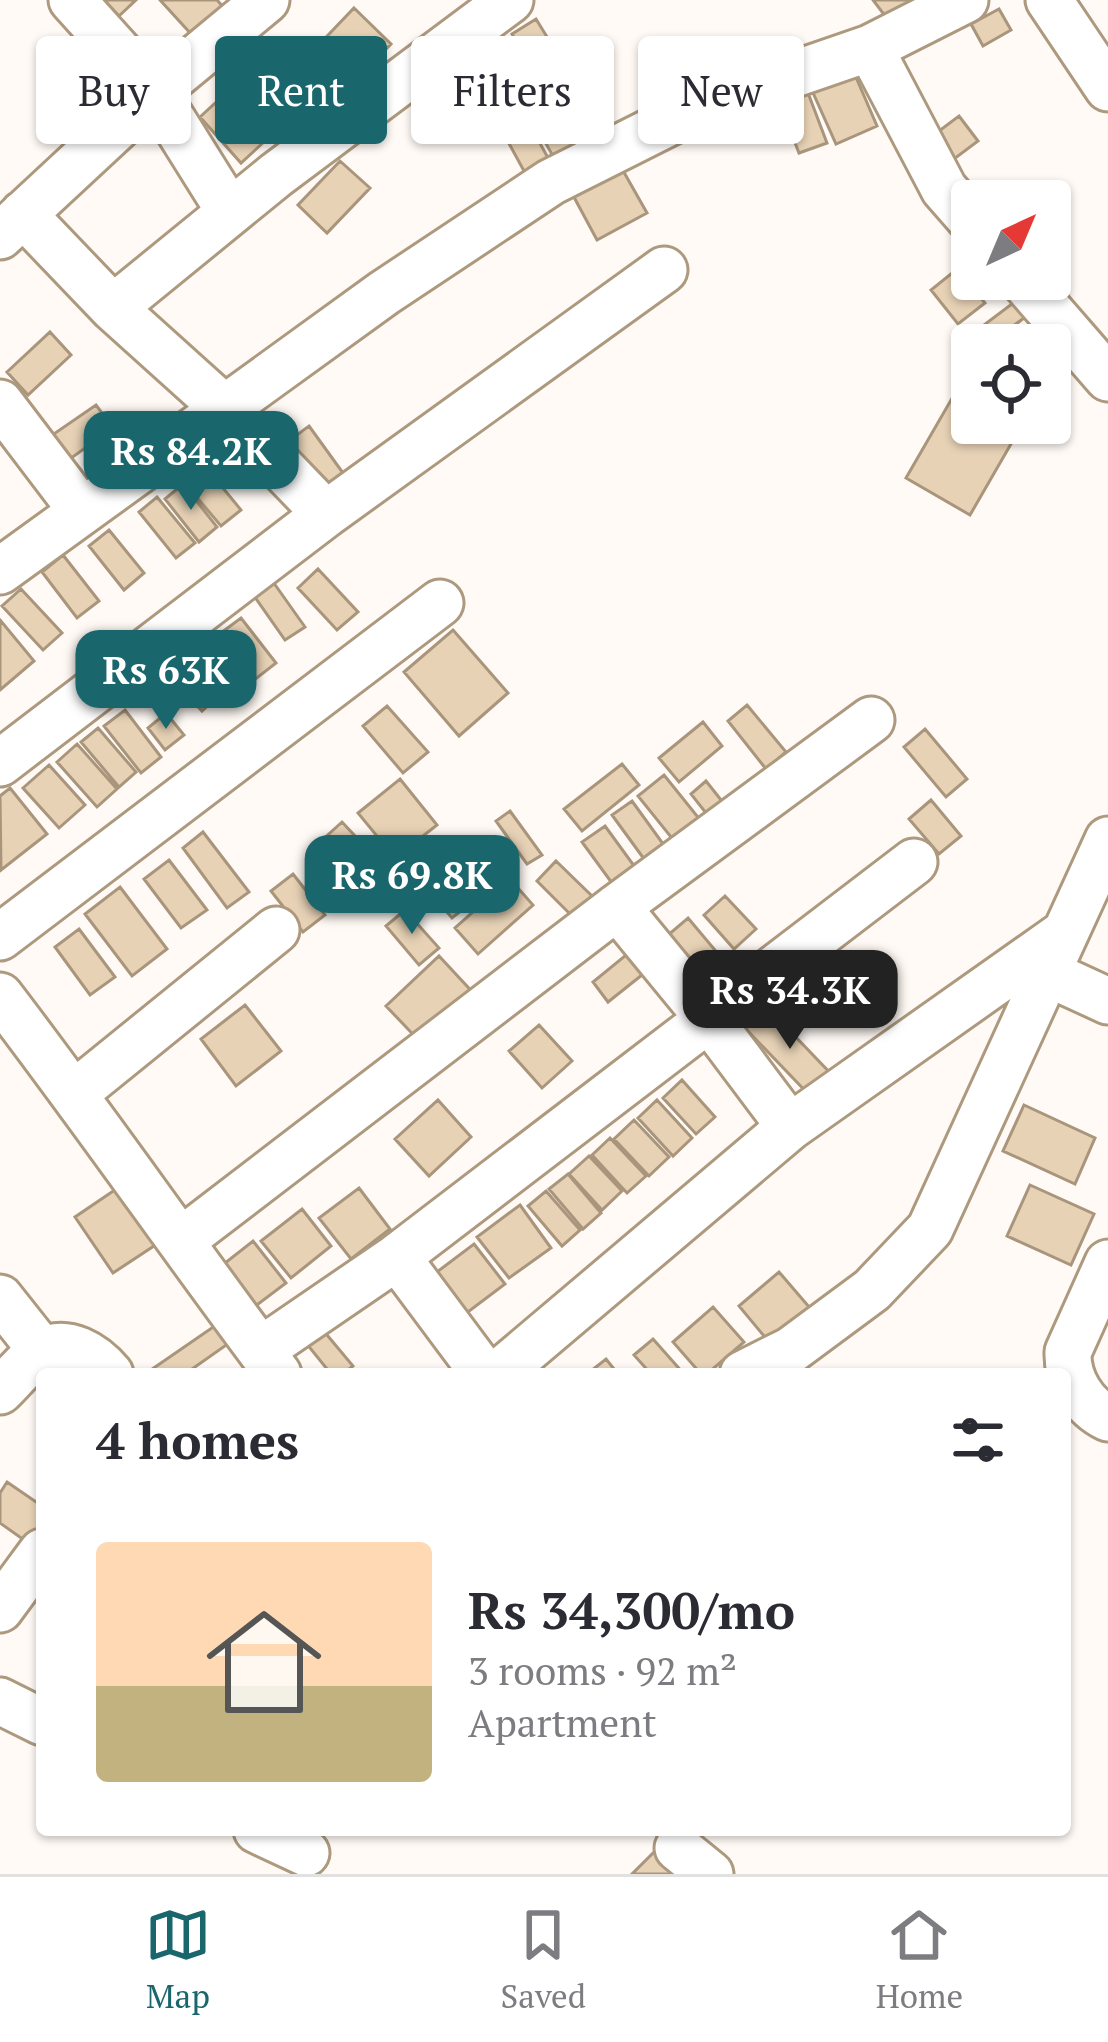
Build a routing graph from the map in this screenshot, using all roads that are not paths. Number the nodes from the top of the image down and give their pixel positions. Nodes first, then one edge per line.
1 (72, 0) edge
2 (266, 0) edge
3 (510, 0) edge
4 (965, 0) edge
5 (1049, 0) edge
6 (104, 36) edge
7 (870, 48) junction
8 (191, 62) edge
9 (1108, 88) edge
10 (99, 144) edge
11 (188, 144) edge
12 (951, 197) edge
13 (230, 212) junction
14 (12, 225) edge
15 (664, 270) dead end
16 (1040, 300) edge
17 (112, 308) junction
18 (1108, 378) edge
19 (0, 403) edge
20 (224, 408) junction
21 (82, 511) junction
22 (326, 514) junction
23 (0, 571) edge
24 (440, 604) dead end
25 (871, 720) dead end
26 (0, 763) edge
27 (1108, 840) edge
28 (914, 862) dead end
29 (617, 907) junction
30 (277, 930) dead end
31 (0, 937) edge
32 (1055, 953) junction
33 (0, 996) edge
34 (1108, 1001) edge
35 (709, 1019) junction
36 (75, 1094) junction
37 (790, 1127) junction
38 (182, 1240) junction
39 (398, 1257) junction
40 (1108, 1263) edge
41 (0, 1298) edge
42 (43, 1351) junction
43 (269, 1362) edge
44 (104, 1368) edge
45 (475, 1368) edge
46 (505, 1368) edge
47 (755, 1368) edge
48 (1069, 1368) edge
49 (1071, 1375) edge
50 (0, 1391) edge
51 (1108, 1418) edge
52 (36, 1560) edge
53 (0, 1610) edge
54 (0, 1701) edge
55 (36, 1719) edge
56 (270, 1836) edge
57 (306, 1852) edge

1 - 6 street
2 - 8 street
3 - 13 street
4 - 7 street
5 - 9 street
7 - 12 street
7 - 20 street
10 - 14 street
11 - 13 street
13 - 17 street
14 - 17 street
15 - 22 street
16 - 18 street
17 - 20 street
19 - 21 street
20 - 21 street
20 - 22 street
21 - 23 street
22 - 26 street
24 - 31 street
25 - 29 street
27 - 32 street
28 - 35 street
29 - 35 street
29 - 38 street
30 - 36 street
32 - 34 street
32 - 37 street
32 - 47 street
33 - 36 street
35 - 37 street
35 - 39 street
36 - 38 street
37 - 46 street
38 - 43 street
39 - 43 street
39 - 45 street
40 - 48 street
41 - 42 street
42 - 44 street
42 - 50 street
49 - 51 street
52 - 53 street
54 - 55 street
56 - 57 street

